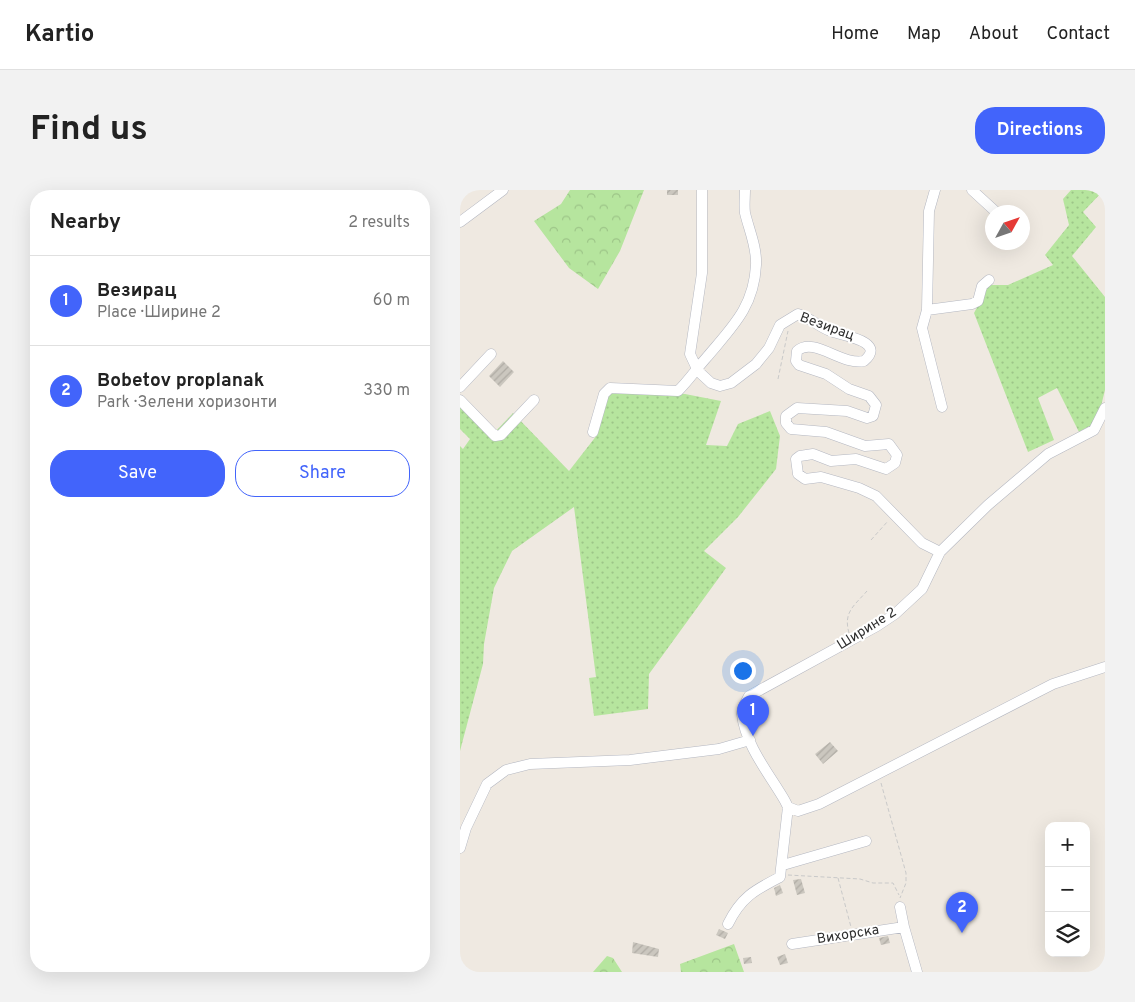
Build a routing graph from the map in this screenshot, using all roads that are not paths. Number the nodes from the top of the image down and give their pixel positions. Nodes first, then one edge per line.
1 (503, 190) edge
2 (702, 190) edge
3 (746, 190) edge
4 (935, 190) edge
5 (972, 190) edge
6 (988, 205) edge
7 (460, 222) edge
8 (989, 280) dead end
9 (927, 310) junction
10 (491, 354) dead end
11 (698, 371) junction
12 (460, 387) edge
13 (460, 400) edge
14 (534, 400) dead end
15 (942, 407) dead end
16 (1105, 408) edge
17 (594, 432) dead end
18 (940, 552) junction
19 (1105, 667) edge
20 (750, 740) junction
21 (788, 807) junction
22 (866, 841) dead end
23 (460, 848) edge
24 (782, 869) junction
25 (900, 907) dead end
26 (728, 924) dead end
27 (904, 927) junction
28 (792, 944) dead end
29 (917, 972) edge

1 - 7 street
2 - 11 street
3 - 11 street
4 - 9 street
5 - 6 street
8 - 9 street
9 - 15 street
10 - 12 street
11 - 17 street
11 - 18 street, Везирац
13 - 14 street
16 - 18 street, Ширине 2
18 - 20 street, Ширине 2
19 - 21 street
20 - 21 street, Ширине 2
20 - 23 street
21 - 24 street
22 - 24 street
24 - 26 street
25 - 27 street
27 - 28 street, Вихорска
27 - 29 street

